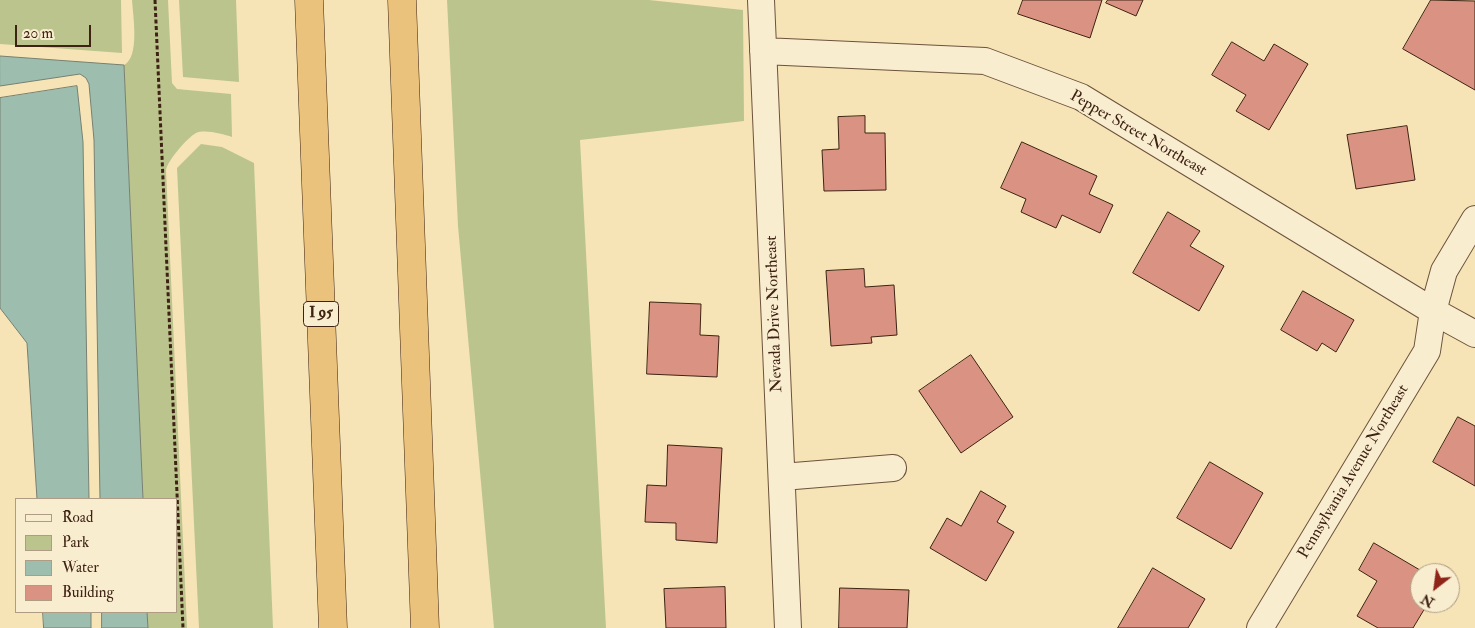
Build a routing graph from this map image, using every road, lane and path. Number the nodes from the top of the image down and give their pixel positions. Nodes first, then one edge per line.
1 (155, 0) edge
2 (309, 0) edge
3 (402, 0) edge
4 (761, 0) edge
5 (763, 51) junction
6 (1475, 219) edge
7 (1433, 312) junction
8 (1475, 334) edge
9 (893, 468) dead end
10 (782, 477) junction
11 (177, 498) edge
12 (178, 516) edge
13 (183, 628) edge
14 (333, 628) edge
15 (426, 628) edge
16 (788, 628) edge
17 (1260, 628) edge

1 - 11 path
2 - 14 highway, I 95
3 - 15 highway
4 - 5 street, Nevada Drive Northeast
5 - 7 street, Pepper Street Northeast
5 - 10 street, Nevada Drive Northeast
6 - 7 street, Pennsylvania Avenue Northeast
7 - 8 street, Pepper Street Northeast
7 - 17 street, Pennsylvania Avenue Northeast
9 - 10 street
10 - 16 street, Nevada Drive Northeast
12 - 13 path

